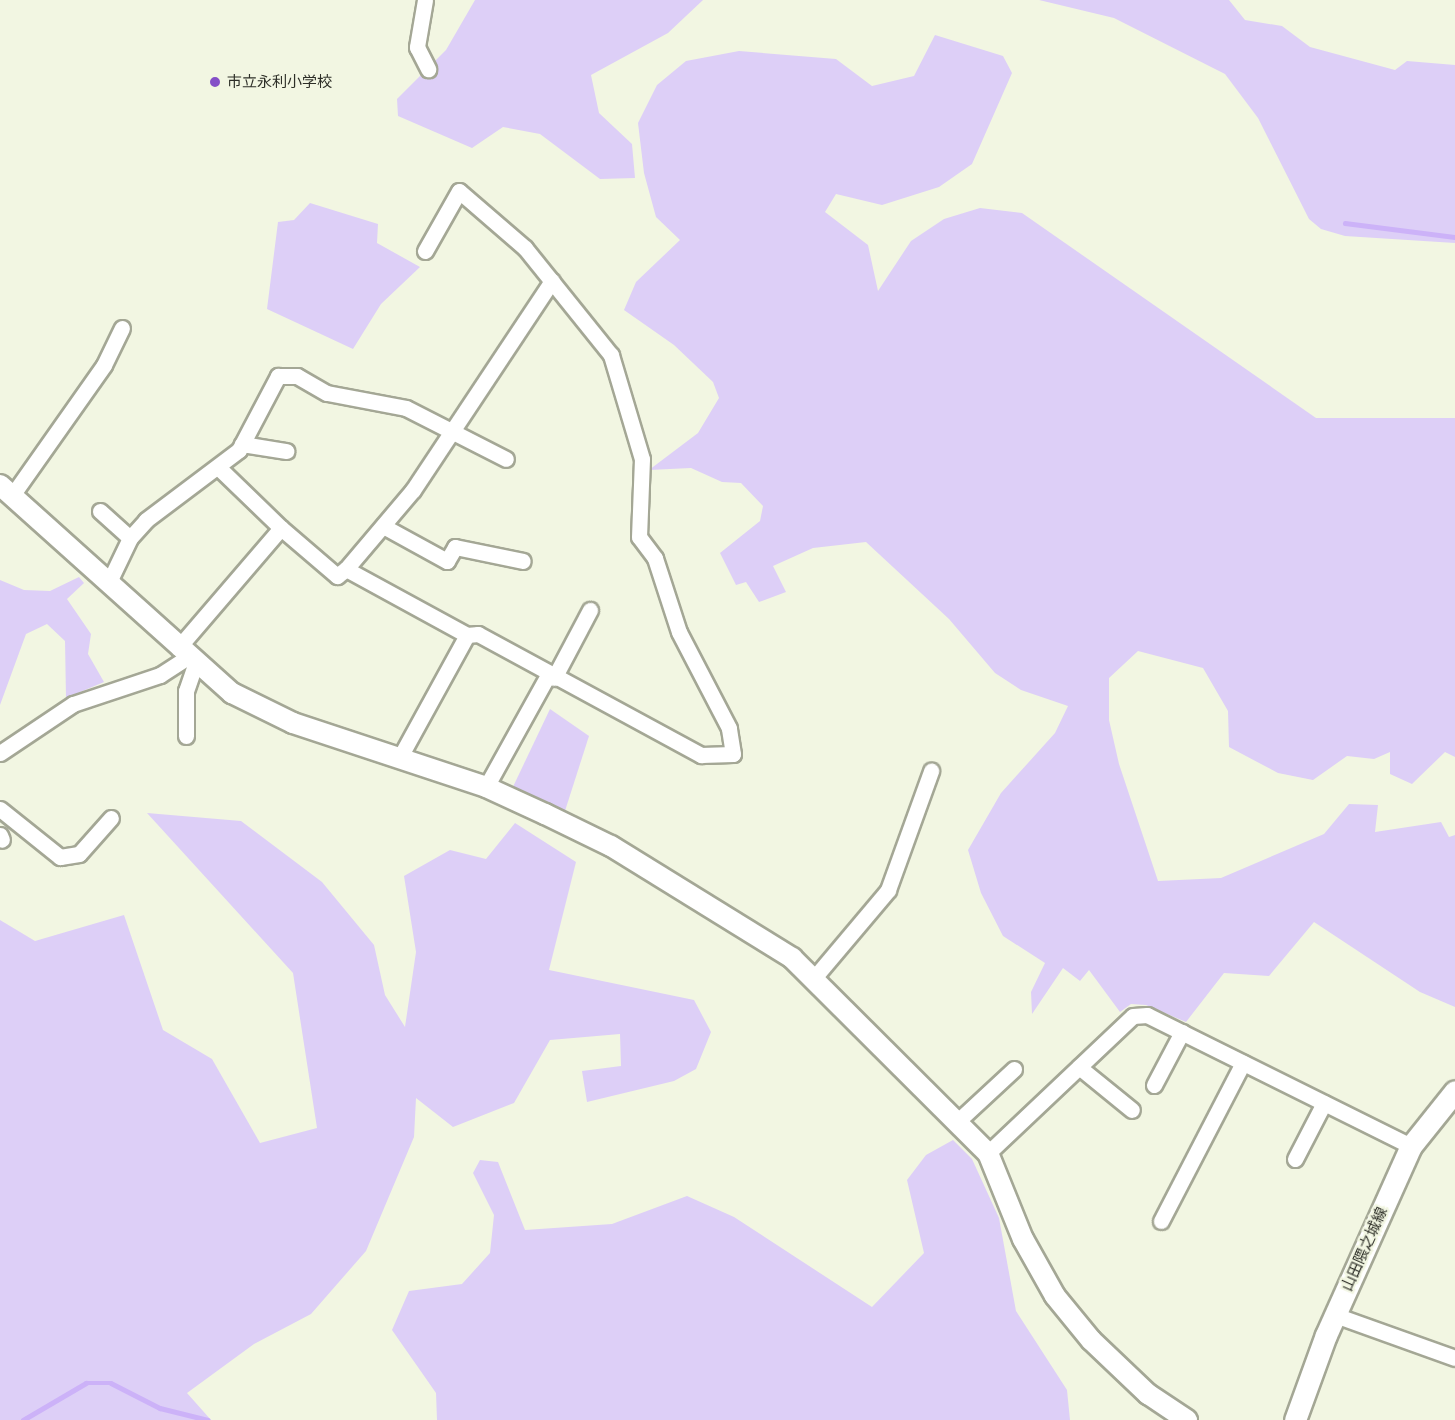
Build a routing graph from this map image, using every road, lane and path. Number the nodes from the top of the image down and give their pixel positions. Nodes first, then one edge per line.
1 (425, 0) edge
2 (428, 69) dead end
3 (425, 252) dead end
4 (552, 281) junction
5 (122, 328) dead end
6 (455, 430) junction
7 (242, 444) junction
8 (286, 451) dead end
9 (506, 459) dead end
10 (220, 469) junction
11 (5, 491) edge
12 (100, 510) dead end
13 (383, 526) junction
14 (281, 528) junction
15 (130, 538) junction
16 (523, 561) dead end
17 (346, 569) junction
18 (108, 584) junction
19 (590, 610) dead end
20 (467, 635) junction
21 (187, 655) junction
22 (551, 677) junction
23 (186, 736) dead end
24 (0, 753) edge
25 (400, 757) junction
26 (931, 771) dead end
27 (486, 787) junction
28 (0, 809) edge
29 (111, 818) dead end
30 (814, 978) junction
31 (1182, 1032) junction
32 (1243, 1063) junction
33 (1079, 1067) junction
34 (1014, 1069) dead end
35 (1154, 1085) dead end
36 (1455, 1091) edge
37 (1324, 1103) junction
38 (1132, 1110) dead end
39 (958, 1119) junction
40 (1411, 1146) junction
41 (988, 1153) junction
42 (1296, 1159) dead end
43 (1161, 1221) dead end
44 (1335, 1315) junction
45 (1455, 1358) edge
46 (1187, 1420) edge
47 (1295, 1420) edge

1 - 2 street
3 - 4 street
4 - 6 street
4 - 22 street
5 - 11 street
6 - 7 street
6 - 9 street
6 - 13 street
7 - 8 street
7 - 10 street
10 - 14 street
10 - 15 street
11 - 18 street
12 - 15 street
13 - 16 street
13 - 17 street
14 - 17 street
14 - 21 street
15 - 18 street
17 - 20 street
18 - 21 street
19 - 22 street
20 - 22 street
20 - 25 street
21 - 23 street
21 - 24 street
21 - 25 street
22 - 27 street
25 - 27 street
26 - 30 street
27 - 30 street
28 - 29 street
30 - 39 street
31 - 32 street
31 - 33 street
31 - 35 street
32 - 37 street
32 - 43 street
33 - 38 street
33 - 41 street
34 - 39 street
36 - 40 main road, 山田隈之城線
37 - 40 street
37 - 42 street
39 - 41 street
40 - 44 main road, 山田隈之城線
41 - 46 street
44 - 45 street
44 - 47 main road, 山田隈之城線

